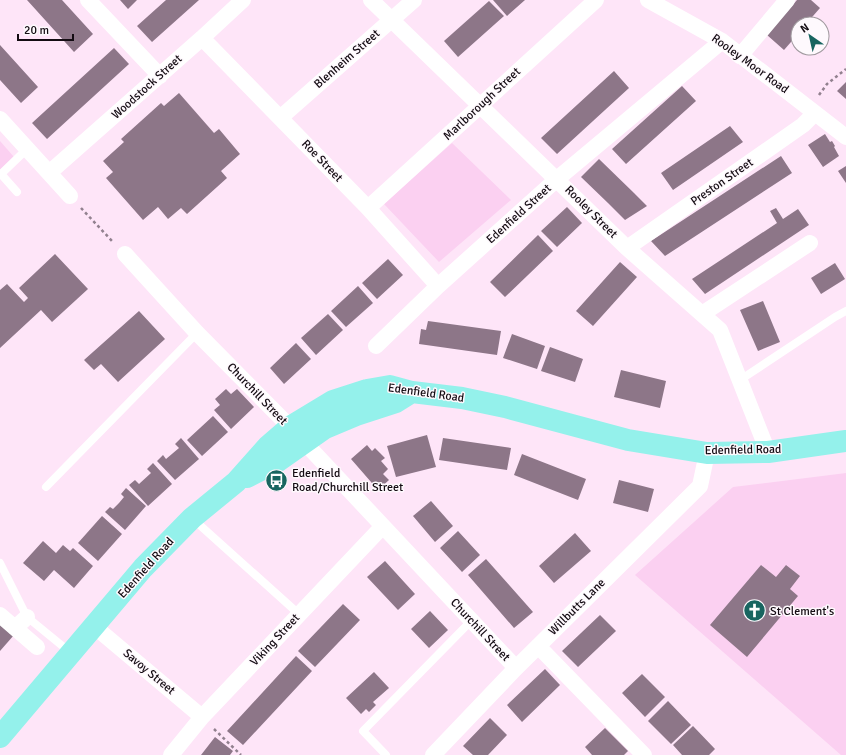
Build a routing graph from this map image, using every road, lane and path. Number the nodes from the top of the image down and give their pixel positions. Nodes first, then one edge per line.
1 (88, 0) edge
2 (243, 0) edge
3 (371, 0) edge
4 (414, 0) edge
5 (596, 0) edge
6 (648, 0) edge
7 (787, 0) edge
8 (392, 20) junction
9 (202, 38) junction
10 (722, 41) junction
11 (740, 56) junction
12 (846, 69) edge
13 (160, 76) junction
14 (480, 106) junction
15 (812, 110) junction
16 (280, 118) junction
17 (0, 119) edge
18 (846, 137) edge
19 (27, 149) junction
20 (49, 173) junction
21 (557, 179) junction
22 (17, 192) dead end
23 (70, 196) joint
24 (368, 208) junction
25 (810, 243) dead end
26 (627, 248) junction
27 (125, 254) joint
28 (438, 286) junction
29 (846, 311) edge
30 (702, 314) junction
31 (198, 333) junction
32 (376, 346) dead end
33 (740, 380) junction
34 (297, 435) junction
35 (846, 441) edge
36 (768, 452) junction
37 (706, 453) junction
38 (46, 487) dead end
39 (192, 518) junction
40 (382, 527) junction
41 (0, 563) edge
42 (0, 615) edge
43 (300, 615) junction
44 (28, 617) junction
45 (471, 621) junction
46 (95, 627) junction
47 (15, 628) junction
48 (538, 646) junction
49 (37, 647) dead end
50 (72, 653) junction
51 (516, 668) junction
52 (202, 717) junction
53 (0, 737) edge
54 (442, 752) edge
55 (171, 755) edge
56 (242, 755) edge
57 (386, 755) edge
58 (644, 755) edge

1 - 13 street
2 - 9 street, Woodstock Street
3 - 8 street, Rooley Street
4 - 8 street, Blenheim Street
5 - 14 street, Marlborough Street
6 - 10 street, Rooley Moor Road
7 - 11 street
8 - 14 street, Rooley Street
8 - 16 street, Blenheim Street
9 - 13 street, Woodstock Street
9 - 16 street, Roe Street
10 - 11 street, Rooley Moor Road
10 - 21 street, Edenfield Street
11 - 15 street, Rooley Moor Road
12 - 15 path
13 - 20 street, Woodstock Street
14 - 21 street, Rooley Street
14 - 24 street, Marlborough Street
15 - 18 street, Rooley Moor Road
15 - 26 street, Preston Street
16 - 24 street, Roe Street
17 - 19 street
19 - 20 street
19 - 22 lane
20 - 23 street
21 - 26 street, Rooley Street
21 - 28 street, Edenfield Street
23 - 27 path
24 - 28 street, Roe Street
25 - 30 street
26 - 30 street, Rooley Street
27 - 31 street, Churchill Street
28 - 32 street, Edenfield Street
29 - 33 lane
30 - 33 street, Rooley Street
31 - 34 street, Churchill Street
31 - 38 lane
33 - 36 street, Rooley Street
34 - 37 main road, Edenfield Road
34 - 39 main road, Edenfield Road
34 - 40 street, Churchill Street
35 - 36 main road, Edenfield Road
36 - 37 main road, Edenfield Road
37 - 48 street, Willbutts Lane
39 - 43 lane
39 - 46 main road, Edenfield Road
40 - 43 street, Viking Street
40 - 45 street, Churchill Street
41 - 44 lane
42 - 47 street
43 - 52 street, Viking Street
44 - 47 street
44 - 50 lane
45 - 51 street, Churchill Street
45 - 57 lane
46 - 50 main road, Edenfield Road
46 - 52 street, Savoy Street
47 - 49 street
48 - 51 street, Willbutts Lane
48 - 58 street
50 - 53 main road, Edenfield Road
51 - 54 street, Willbutts Lane
52 - 55 street, Viking Street
52 - 56 path

